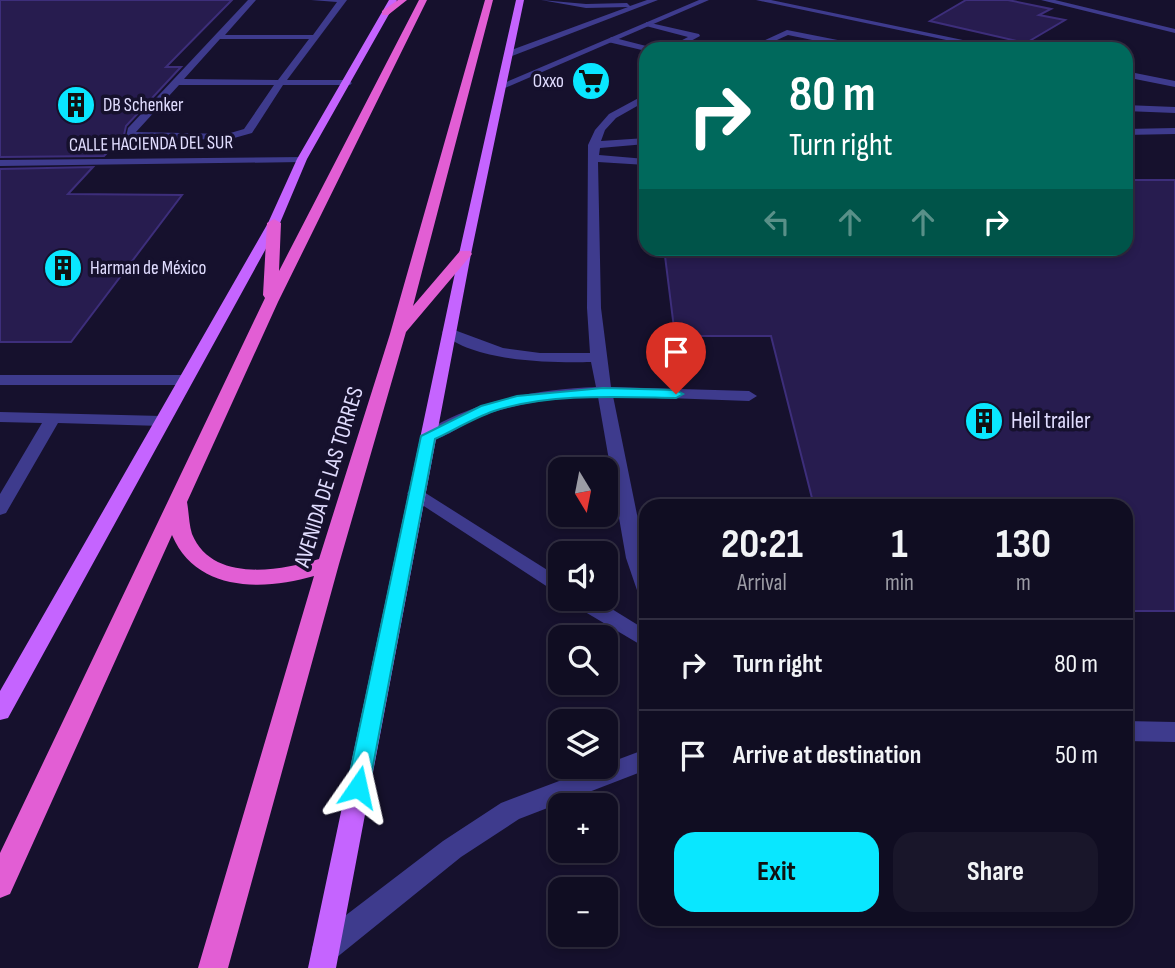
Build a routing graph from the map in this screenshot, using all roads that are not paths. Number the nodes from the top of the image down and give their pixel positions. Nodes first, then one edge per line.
1 (252, 0) edge
2 (315, 0) edge
3 (343, 0) edge
4 (403, 0) edge
5 (423, 0) edge
6 (489, 0) edge
7 (520, 0) edge
8 (545, 0) edge
9 (654, 0) edge
10 (705, 0) edge
11 (760, 0) edge
12 (1045, 0) edge
13 (1080, 0) edge
14 (1058, 1) edge
15 (644, 4) junction
16 (389, 7) edge
17 (1175, 22) edge
18 (649, 24) junction
19 (582, 27) junction
20 (595, 30) dead end
21 (1175, 31) edge
22 (218, 37) junction
23 (314, 37) junction
24 (610, 37) junction
25 (684, 42) edge
26 (765, 42) edge
27 (835, 42) edge
28 (967, 42) edge
29 (639, 46) edge
30 (509, 54) junction
31 (1133, 76) edge
32 (177, 82) junction
33 (280, 83) junction
34 (347, 83) junction
35 (1175, 84) edge
36 (502, 86) junction
37 (639, 101) edge
38 (1133, 108) edge
39 (1175, 110) edge
40 (1175, 131) edge
41 (1133, 132) edge
42 (639, 133) edge
43 (639, 141) edge
44 (595, 144) junction
45 (639, 160) edge
46 (0, 163) edge
47 (300, 163) junction
48 (0, 174) edge
49 (274, 223) junction
50 (465, 254) junction
51 (270, 302) junction
52 (449, 332) junction
53 (398, 334) junction
54 (597, 357) junction
55 (0, 380) edge
56 (184, 380) junction
57 (603, 392) junction
58 (749, 396) dead end
59 (0, 417) edge
60 (53, 418) junction
61 (163, 421) junction
62 (428, 436) junction
63 (416, 494) junction
64 (177, 501) junction
65 (0, 509) edge
66 (328, 564) junction
67 (639, 570) edge
68 (548, 580) edge
69 (598, 611) edge
70 (639, 636) edge
71 (0, 711) edge
72 (1133, 731) edge
73 (1175, 732) edge
74 (639, 762) edge
75 (0, 884) edge
76 (324, 958) edge
77 (213, 968) edge

1 - 22 street
2 - 3 street
3 - 23 street
4 - 16 highway
5 - 51 highway
6 - 53 highway, AVENIDA DE LAS TORRES
7 - 30 main road
8 - 15 street
9 - 15 street
10 - 18 street
11 - 28 street
12 - 14 street
13 - 17 street
14 - 21 street
15 - 19 street
16 - 34 main road
18 - 24 street
18 - 25 street
19 - 20 street
19 - 30 street
22 - 23 street
22 - 32 street
23 - 33 street
24 - 29 street
24 - 36 street
26 - 27 street
30 - 36 main road
31 - 35 street
32 - 33 street
32 - 33 street
33 - 34 street
34 - 47 main road
36 - 50 main road
37 - 44 street
38 - 39 street
40 - 41 street
42 - 44 street
43 - 44 street
44 - 45 street
44 - 54 street
46 - 47 street, CALLE HACIENDA DEL SUR
47 - 48 street, CALLE HACIENDA DEL SUR
47 - 49 main road
49 - 51 highway
49 - 56 main road
50 - 52 main road
50 - 53 highway
51 - 64 highway
52 - 54 street
52 - 62 main road
53 - 66 highway, AVENIDA DE LAS TORRES
54 - 57 street
55 - 56 street
56 - 61 main road
57 - 58 street
57 - 62 street
57 - 67 street
59 - 60 street
60 - 61 street
60 - 65 street
61 - 71 main road
62 - 63 main road
63 - 68 street
63 - 76 main road
64 - 66 highway
64 - 75 highway
66 - 77 highway, AVENIDA DE LAS TORRES
69 - 70 street
72 - 73 street
74 - 76 street

